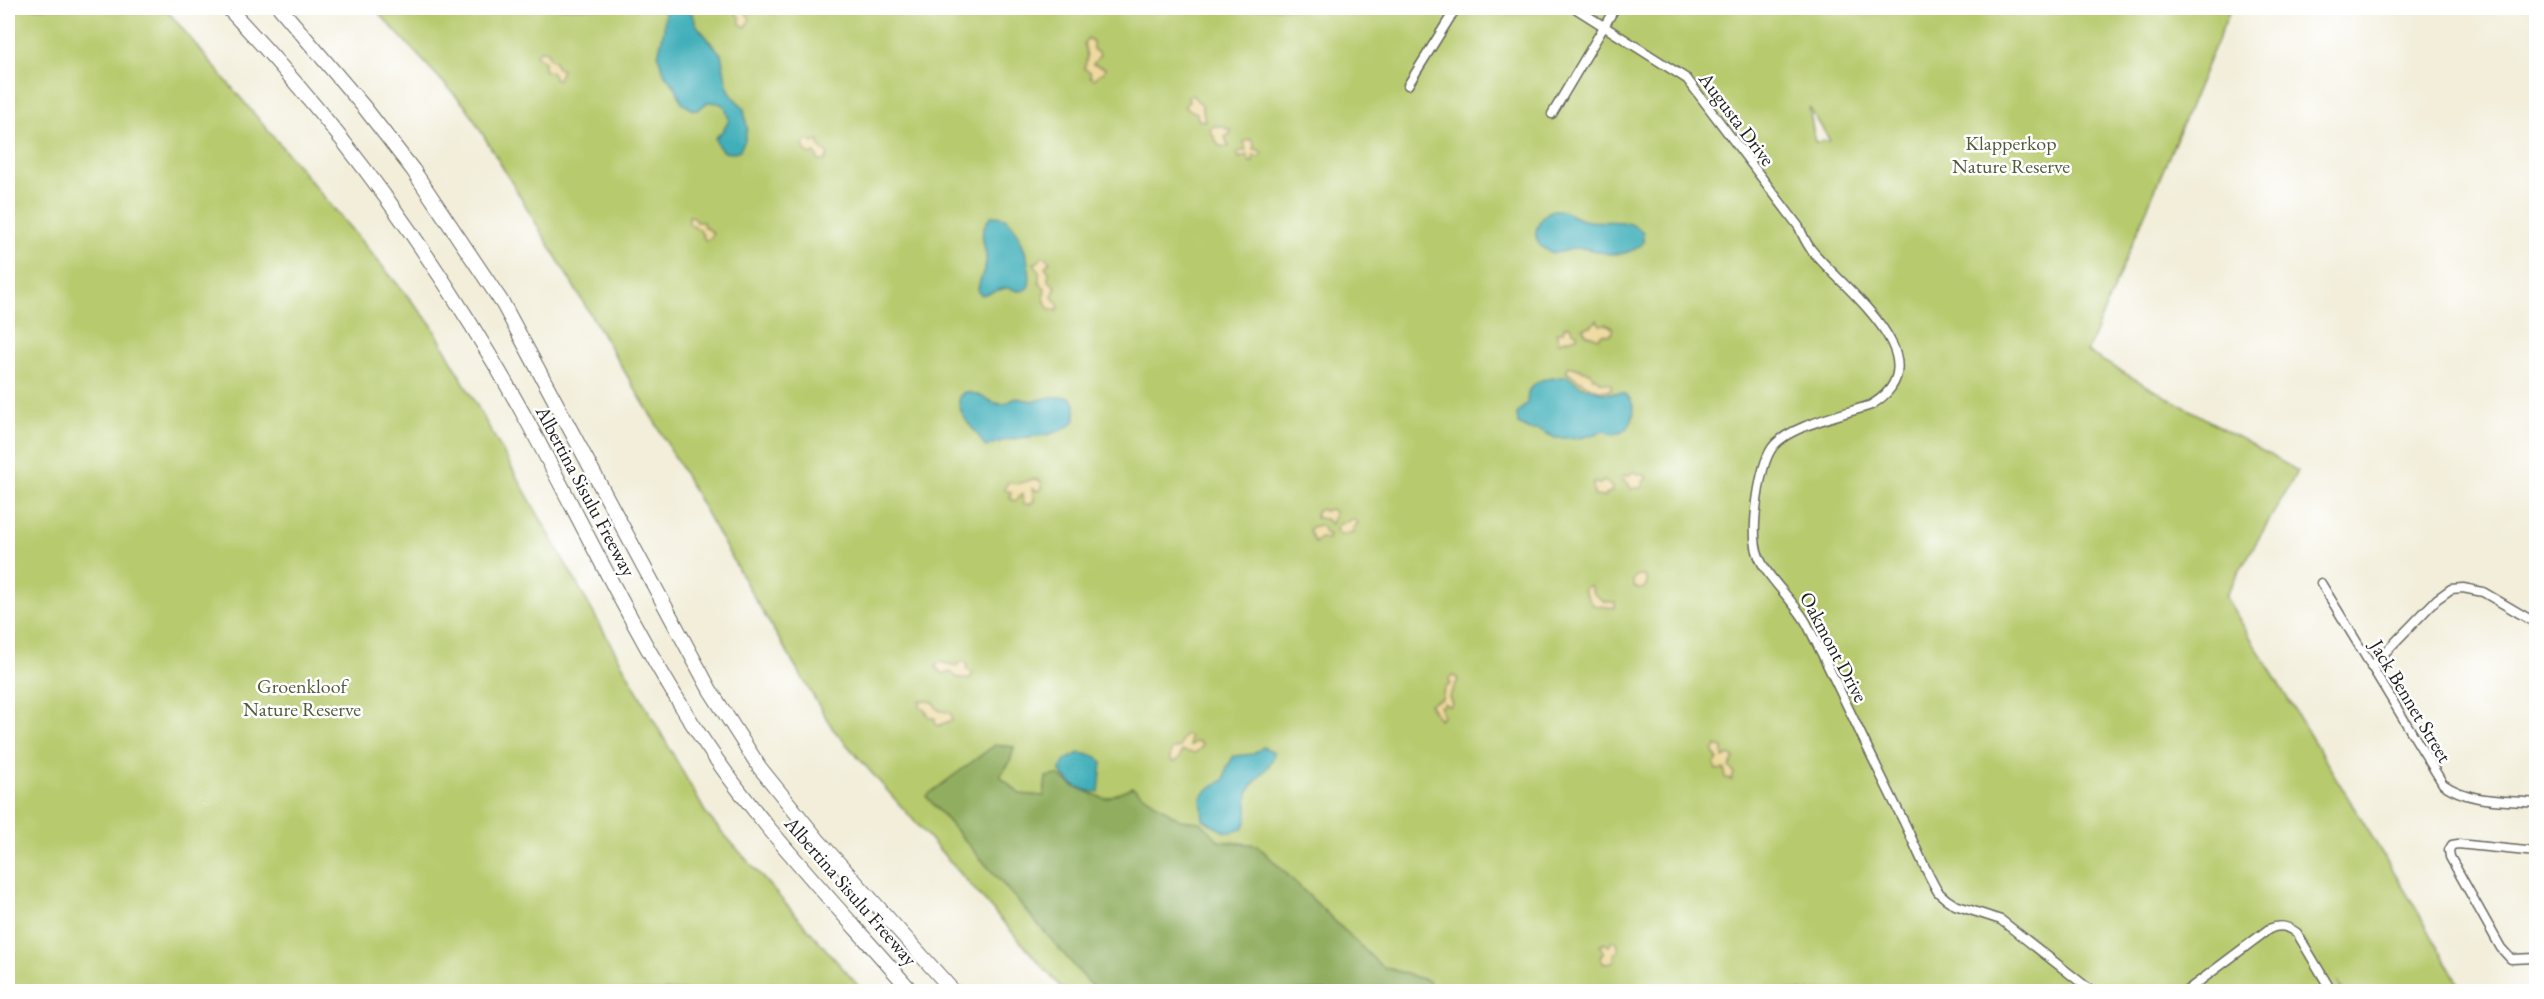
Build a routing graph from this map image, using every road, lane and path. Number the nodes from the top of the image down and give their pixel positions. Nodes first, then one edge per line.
1 (228, 8) edge
2 (280, 8) edge
3 (1456, 8) edge
4 (1575, 8) edge
5 (1615, 8) edge
6 (1604, 25) junction
7 (1408, 85) dead end
8 (1552, 114) dead end
9 (1799, 227) joint
10 (2321, 583) dead end
11 (2536, 623) edge
12 (2371, 667) junction
13 (2536, 803) edge
14 (2536, 852) edge
15 (2536, 958) edge
16 (912, 992) edge
17 (954, 992) edge
18 (2093, 992) edge
19 (2185, 992) edge
20 (2332, 992) edge

1 - 16 highway, Albertina Sisulu Freeway
2 - 17 highway, Albertina Sisulu Freeway
3 - 7 street
4 - 6 street, Augusta Drive
5 - 6 street
6 - 8 street
6 - 9 street, Augusta Drive
9 - 18 street, Oakmont Drive
10 - 12 street, Jack Bennet Street
11 - 12 street
12 - 13 street, Jack Bennet Street
14 - 15 street
19 - 20 street

